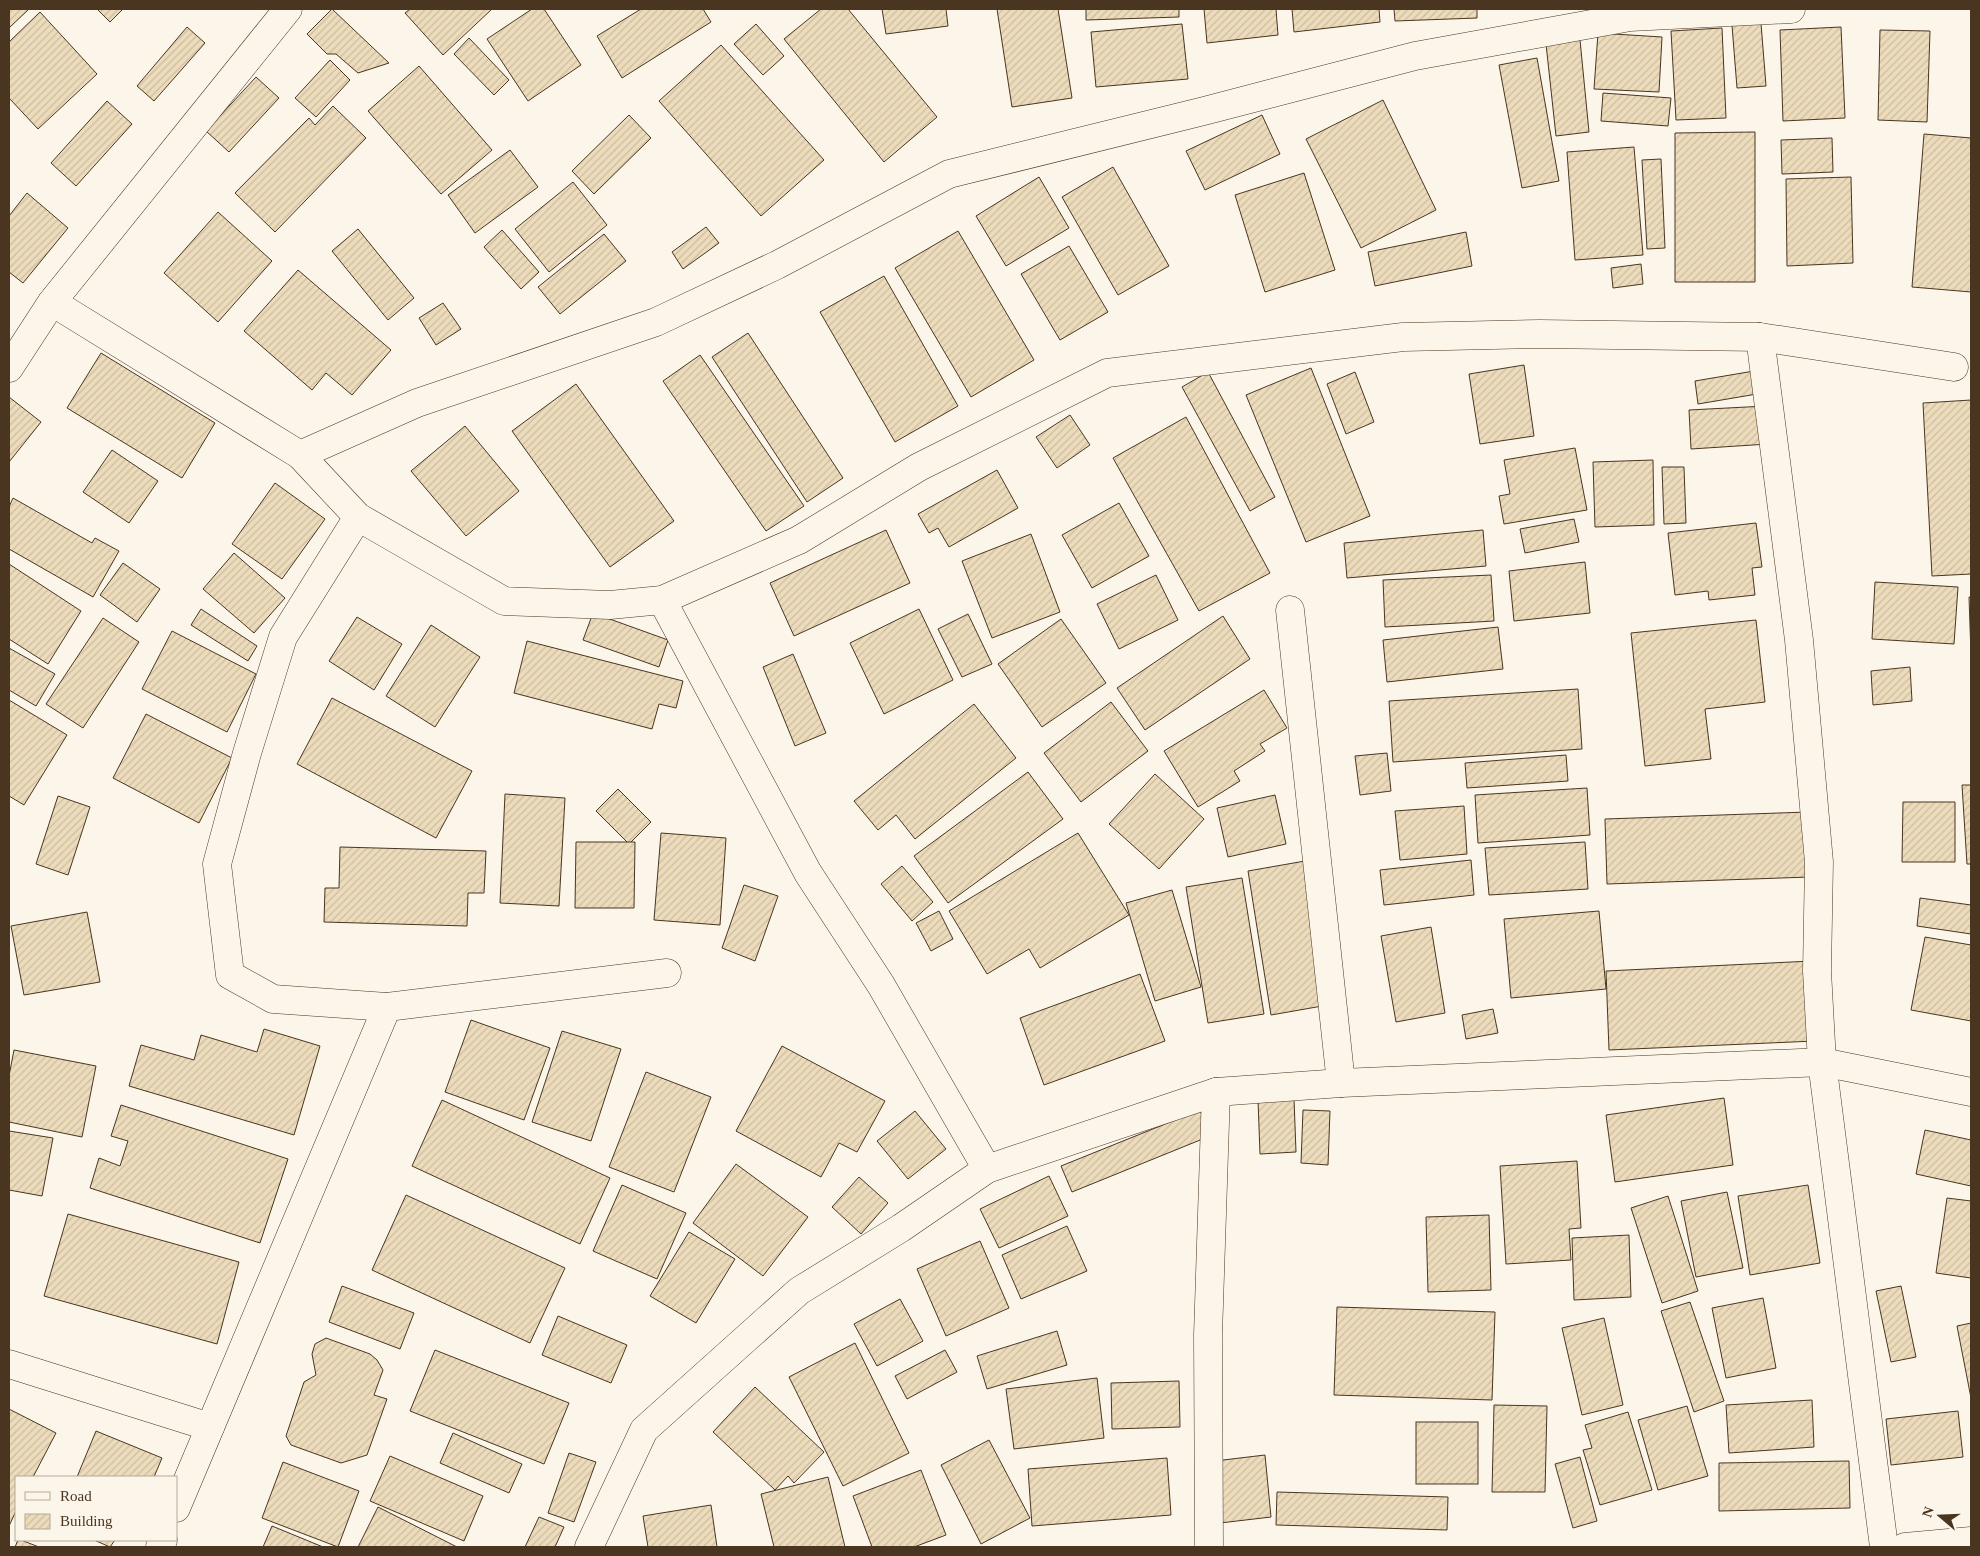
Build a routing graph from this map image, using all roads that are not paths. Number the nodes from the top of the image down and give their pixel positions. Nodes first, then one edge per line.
1 (288, 9) edge
2 (1791, 9) edge
3 (52, 302) junction
4 (1760, 337) junction
5 (1954, 367) dead end
6 (9, 368) edge
7 (300, 455) junction
8 (358, 517) junction
9 (662, 600) junction
10 (1290, 610) dead end
11 (667, 973) dead end
12 (387, 1007) junction
13 (1822, 1062) junction
14 (1341, 1083) junction
15 (1216, 1092) junction
16 (1971, 1092) edge
17 (986, 1169) junction
18 (9, 1364) edge
19 (210, 1427) junction
20 (178, 1503) edge
21 (1971, 1541) edge
22 (589, 1547) edge
23 (1209, 1547) edge
24 (1884, 1547) edge
25 (1905, 1547) edge

1 - 3 street
2 - 7 street
3 - 6 street
3 - 7 street
4 - 5 street
4 - 9 street
4 - 13 street
7 - 8 street
8 - 9 street
8 - 12 street
9 - 17 street
10 - 14 street
11 - 12 street
12 - 19 street
13 - 14 street
13 - 16 street
13 - 24 street
14 - 15 street
15 - 17 street
15 - 23 street
17 - 22 street
18 - 19 street
19 - 20 street
21 - 25 street

